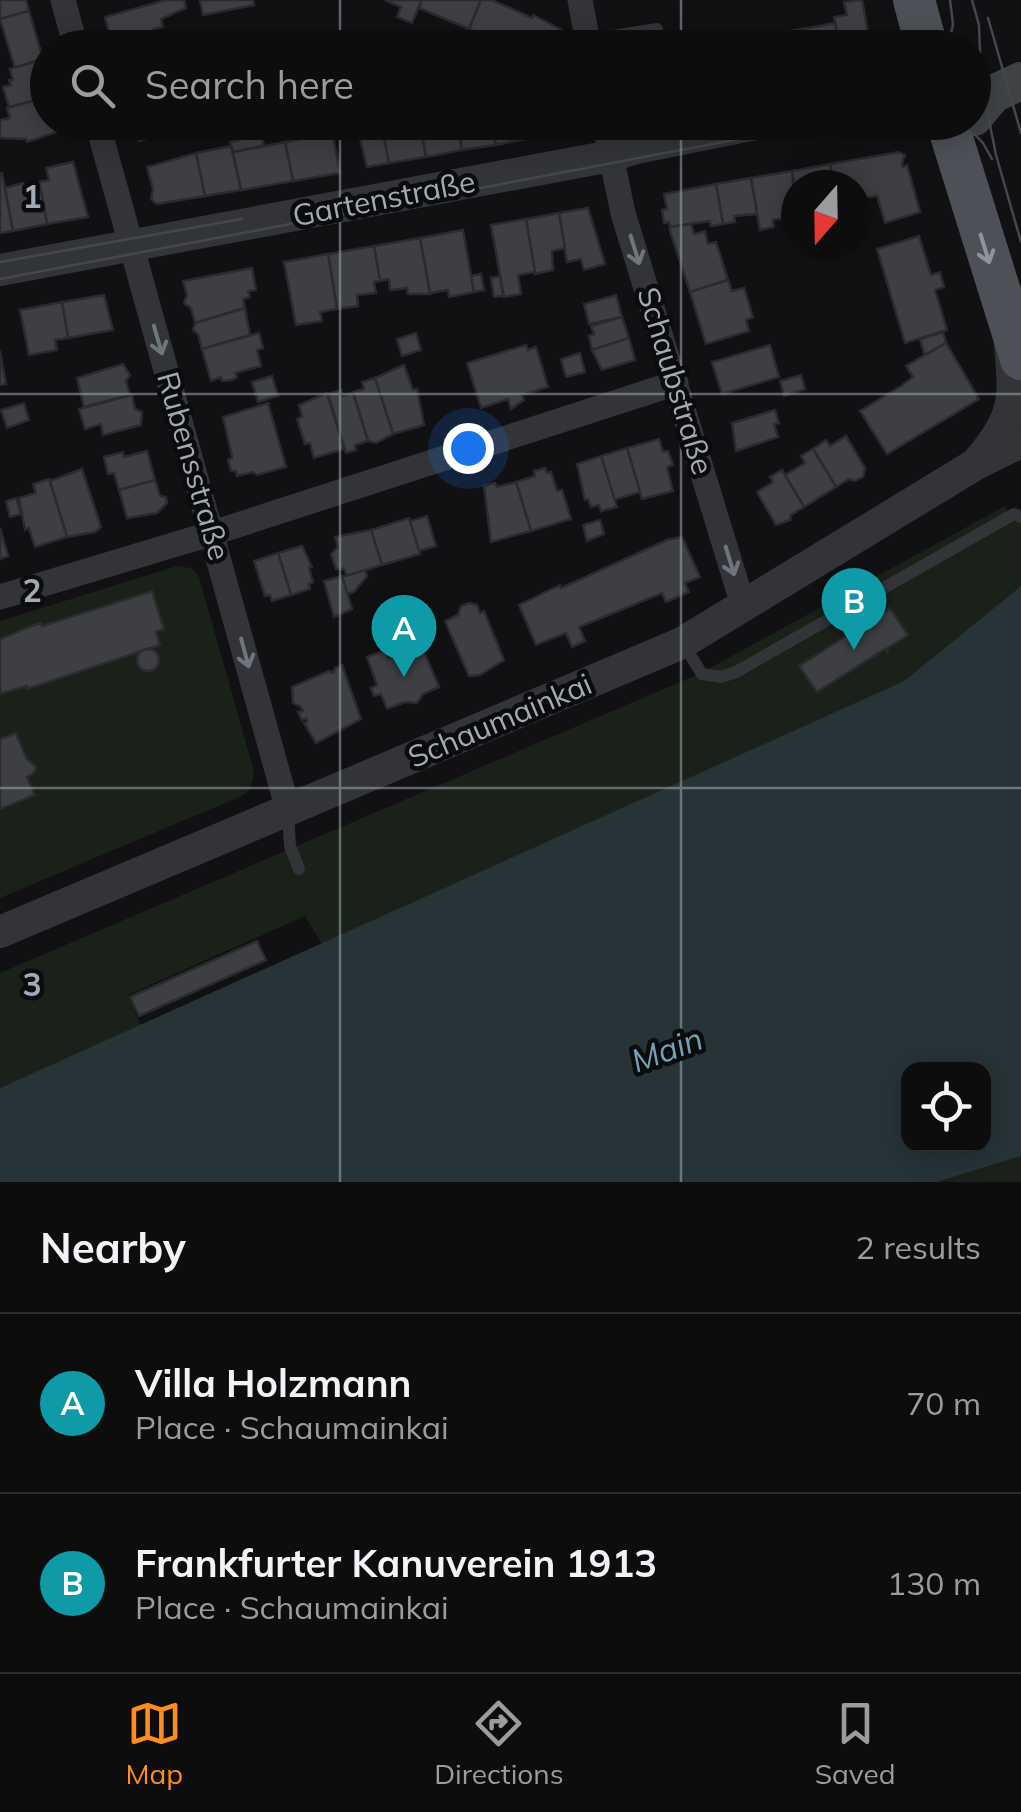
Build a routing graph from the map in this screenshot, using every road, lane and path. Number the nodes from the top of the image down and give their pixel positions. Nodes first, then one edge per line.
1 (63, 0) edge
2 (580, 0) edge
3 (657, 29) dead end
4 (71, 30) edge
5 (585, 30) edge
6 (652, 30) edge
7 (1021, 80) edge
8 (991, 96) edge
9 (102, 140) edge
10 (608, 140) edge
11 (676, 140) edge
12 (952, 140) edge
13 (967, 140) edge
14 (611, 156) junction
15 (960, 165) junction
16 (131, 246) junction
17 (0, 270) edge
18 (1015, 339) edge
19 (676, 383) junction
20 (1015, 430) edge
21 (1021, 516) edge
22 (213, 533) junction
23 (0, 597) edge
24 (744, 604) junction
25 (682, 643) junction
26 (288, 810) junction
27 (299, 868) dead end
28 (0, 932) edge

1 - 4 street
2 - 5 street
3 - 6 lane
7 - 8 main road
9 - 16 street, Rubensstraße
10 - 14 street, Schaubstraße
11 - 14 street, Gartenstraße
12 - 15 main road
13 - 15 main road
14 - 16 street, Gartenstraße
14 -> 19 street, Schaubstraße
15 -> 18 main road
16 - 17 street, Gartenstraße
16 -> 22 street, Rubensstraße
18 - 20 street
19 - 22 street
19 -> 24 street, Schaubstraße
20 - 24 street, Schaumainkai
21 - 25 lane
22 - 23 street
22 -> 26 street, Rubensstraße
24 - 25 street, Schaumainkai
25 - 26 street, Schaumainkai
26 - 27 lane
26 - 28 street, Schaumainkai

